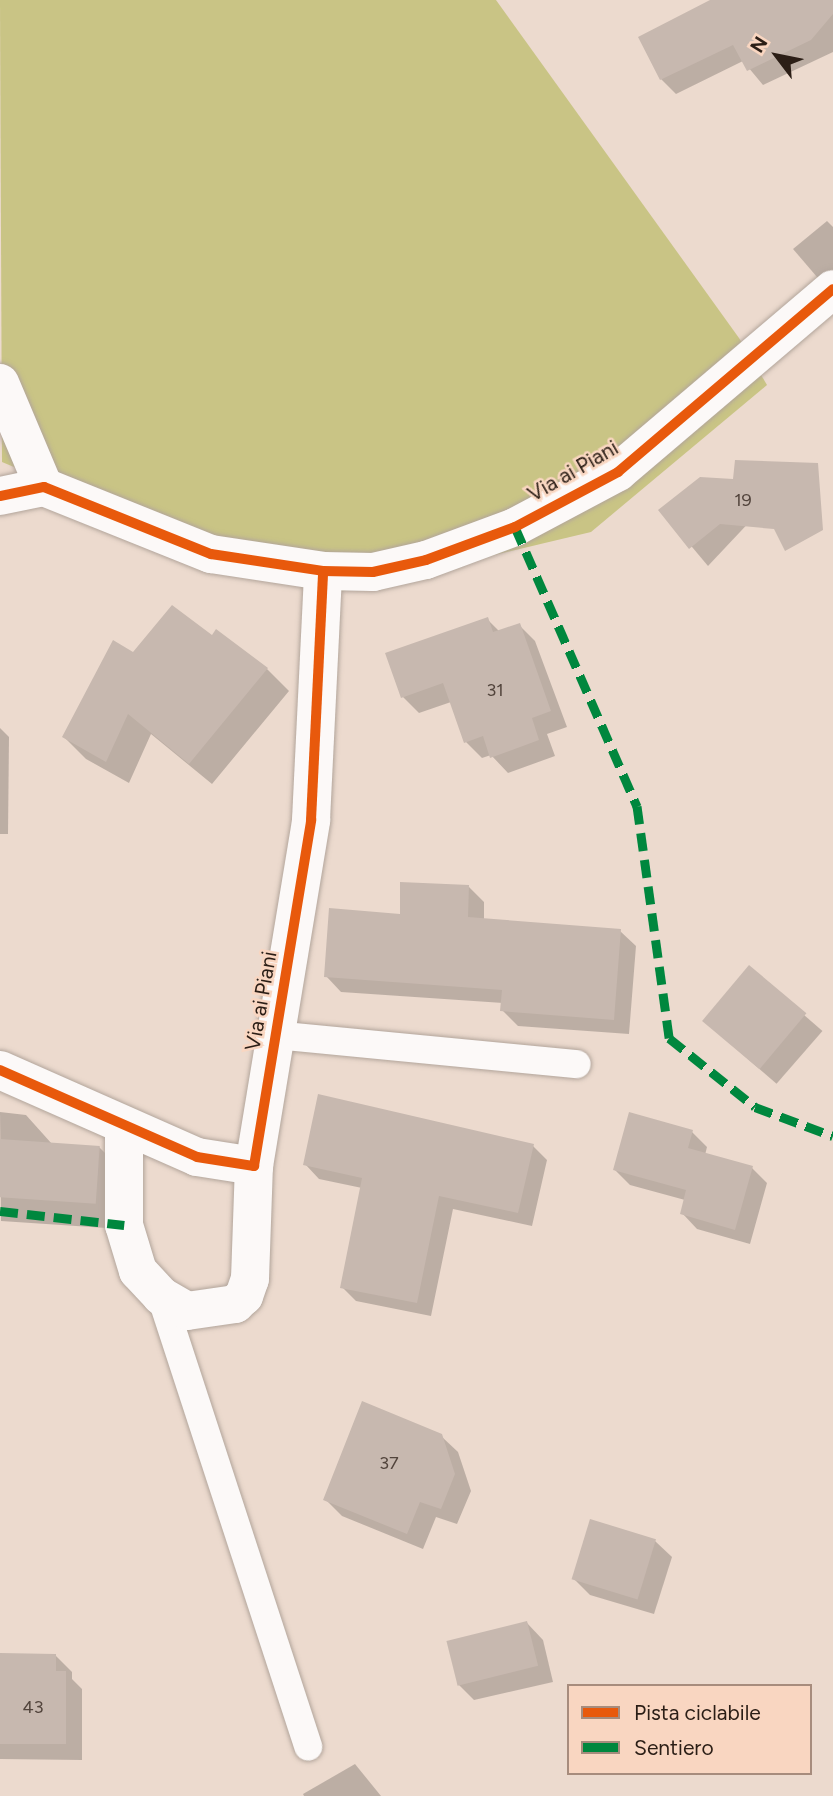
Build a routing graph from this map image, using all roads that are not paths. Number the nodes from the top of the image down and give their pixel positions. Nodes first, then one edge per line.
1 (833, 289) edge
2 (0, 383) edge
3 (44, 487) junction
4 (0, 496) edge
5 (323, 570) junction
6 (274, 1035) junction
7 (577, 1064) dead end
8 (0, 1070) edge
9 (124, 1126) junction
10 (254, 1166) junction
11 (161, 1296) junction
12 (308, 1746) dead end

1 - 5 street, Via ai Piani
2 - 3 street
3 - 4 street
3 - 5 street, Via ai Piani
5 - 6 street, Via ai Piani
6 - 7 lane, Via ai Piani
6 - 10 street, Via ai Piani
8 - 9 street
9 - 10 street
9 - 11 street, Via ai Piani
10 - 11 street, Via ai Piani
11 - 12 lane

